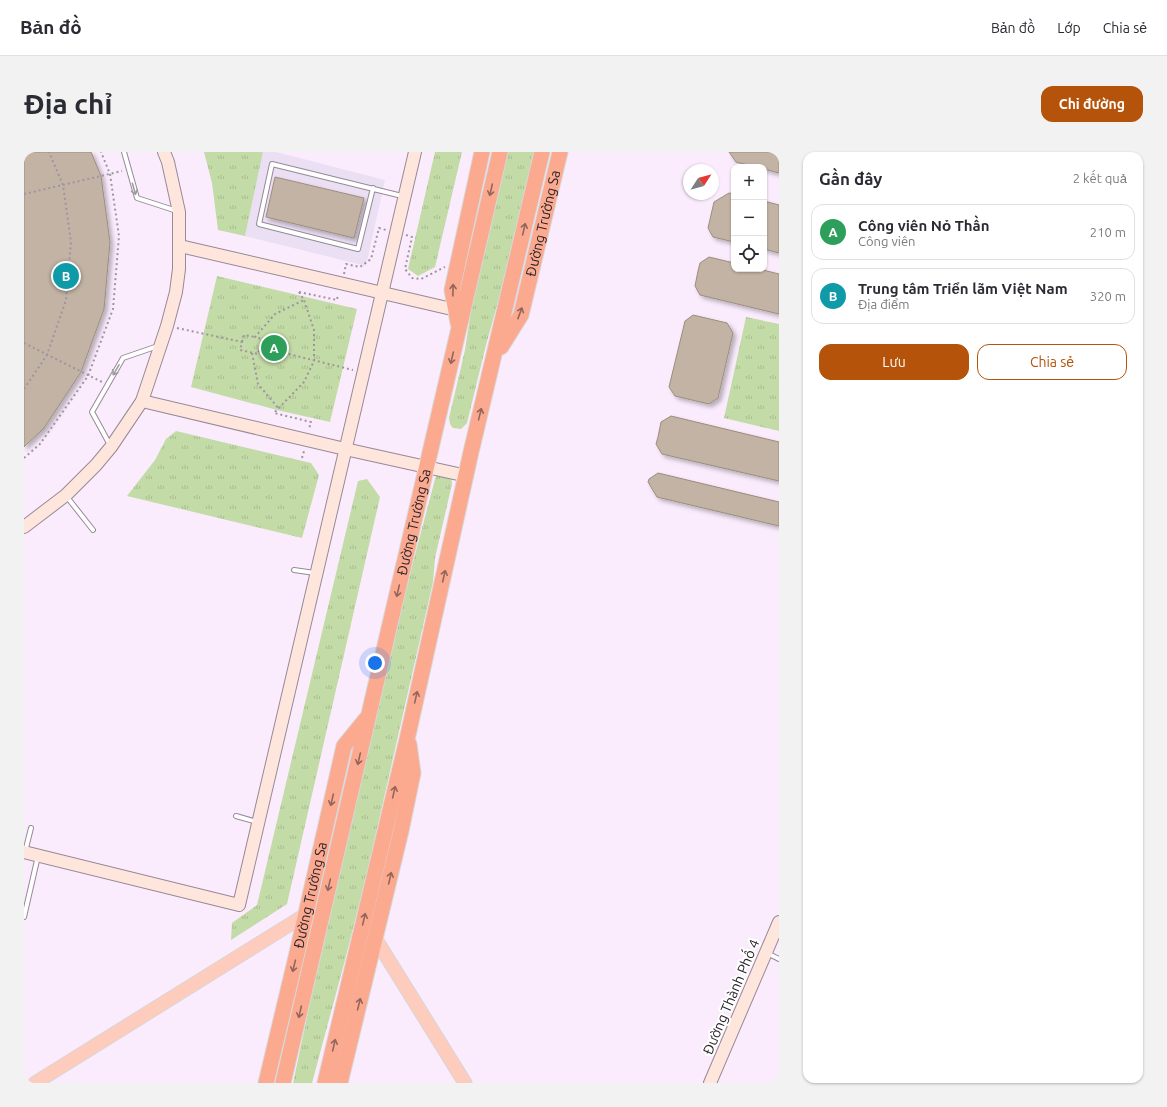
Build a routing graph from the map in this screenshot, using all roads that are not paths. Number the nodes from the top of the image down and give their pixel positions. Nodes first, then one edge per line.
1 (124, 152) edge
2 (164, 152) edge
3 (415, 152) edge
4 (482, 152) edge
5 (500, 152) edge
6 (542, 152) edge
7 (560, 152) edge
8 (373, 188) junction
9 (405, 196) junction
10 (179, 212) junction
11 (465, 232) junction
12 (481, 236) junction
13 (180, 246) junction
14 (518, 256) junction
15 (534, 260) junction
16 (382, 293) junction
17 (456, 310) junction
18 (459, 328) junction
19 (160, 346) junction
20 (494, 358) junction
21 (142, 401) junction
22 (111, 447) junction
23 (346, 449) junction
24 (427, 467) junction
25 (467, 476) junction
26 (66, 495) junction
27 (24, 527) edge
28 (93, 530) dead end
29 (294, 570) dead end
30 (316, 574) junction
31 (369, 715) junction
32 (408, 735) junction
33 (236, 816) dead end
34 (258, 822) junction
35 (31, 828) dead end
36 (25, 852) edge
37 (38, 856) junction
38 (305, 915) junction
39 (24, 917) edge
40 (779, 922) edge
41 (375, 938) junction
42 (766, 953) junction
43 (779, 959) edge
44 (35, 1083) edge
45 (266, 1083) edge
46 (283, 1083) edge
47 (325, 1083) edge
48 (340, 1083) edge
49 (466, 1083) edge
50 (710, 1083) edge

1 -> 10 lane
2 - 10 street
3 - 9 street
4 - 11 highway, Đường Trường Sa
5 -> 12 highway, Đường Trường Sa
14 -> 6 highway, Đường Trường Sa
7 - 15 highway, Đường Trường Sa
8 - 8 lane
8 - 9 lane
9 - 16 street
10 - 13 street
11 - 12 highway
17 -> 11 highway, Đường Trường Sa
12 - 18 highway, Đường Trường Sa
13 - 16 street
13 - 19 street
14 - 15 highway
14 - 20 highway, Đường Trường Sa
20 -> 15 highway, Đường Trường Sa
16 - 17 street
16 - 23 street
17 - 18 highway, Đường Trường Sa
18 -> 24 highway, Đường Trường Sa
19 - 21 street
19 -> 22 lane
25 -> 20 highway, Đường Trường Sa
21 - 22 street
21 - 23 street
22 - 26 street
23 - 24 street
23 - 30 street
24 - 25 street
24 -> 31 highway, Đường Trường Sa
32 -> 25 highway, Đường Trường Sa
26 - 27 street
26 - 28 lane
29 - 30 lane
30 - 34 street
31 -> 38 highway, Đường Trường Sa
31 -> 46 highway, Đường Trường Sa
41 -> 32 highway, Đường Trường Sa
47 -> 32 highway, Đường Trường Sa
33 - 34 lane
34 - 37 street
35 - 36 lane
36 - 37 street
37 - 39 lane
38 - 44 main road
38 -> 45 highway, Đường Trường Sa
40 - 42 street, Đường Thành Phố 4
48 -> 41 highway, Đường Trường Sa
41 - 49 main road
42 - 43 lane
42 - 50 street, Đường Thành Phố 4

